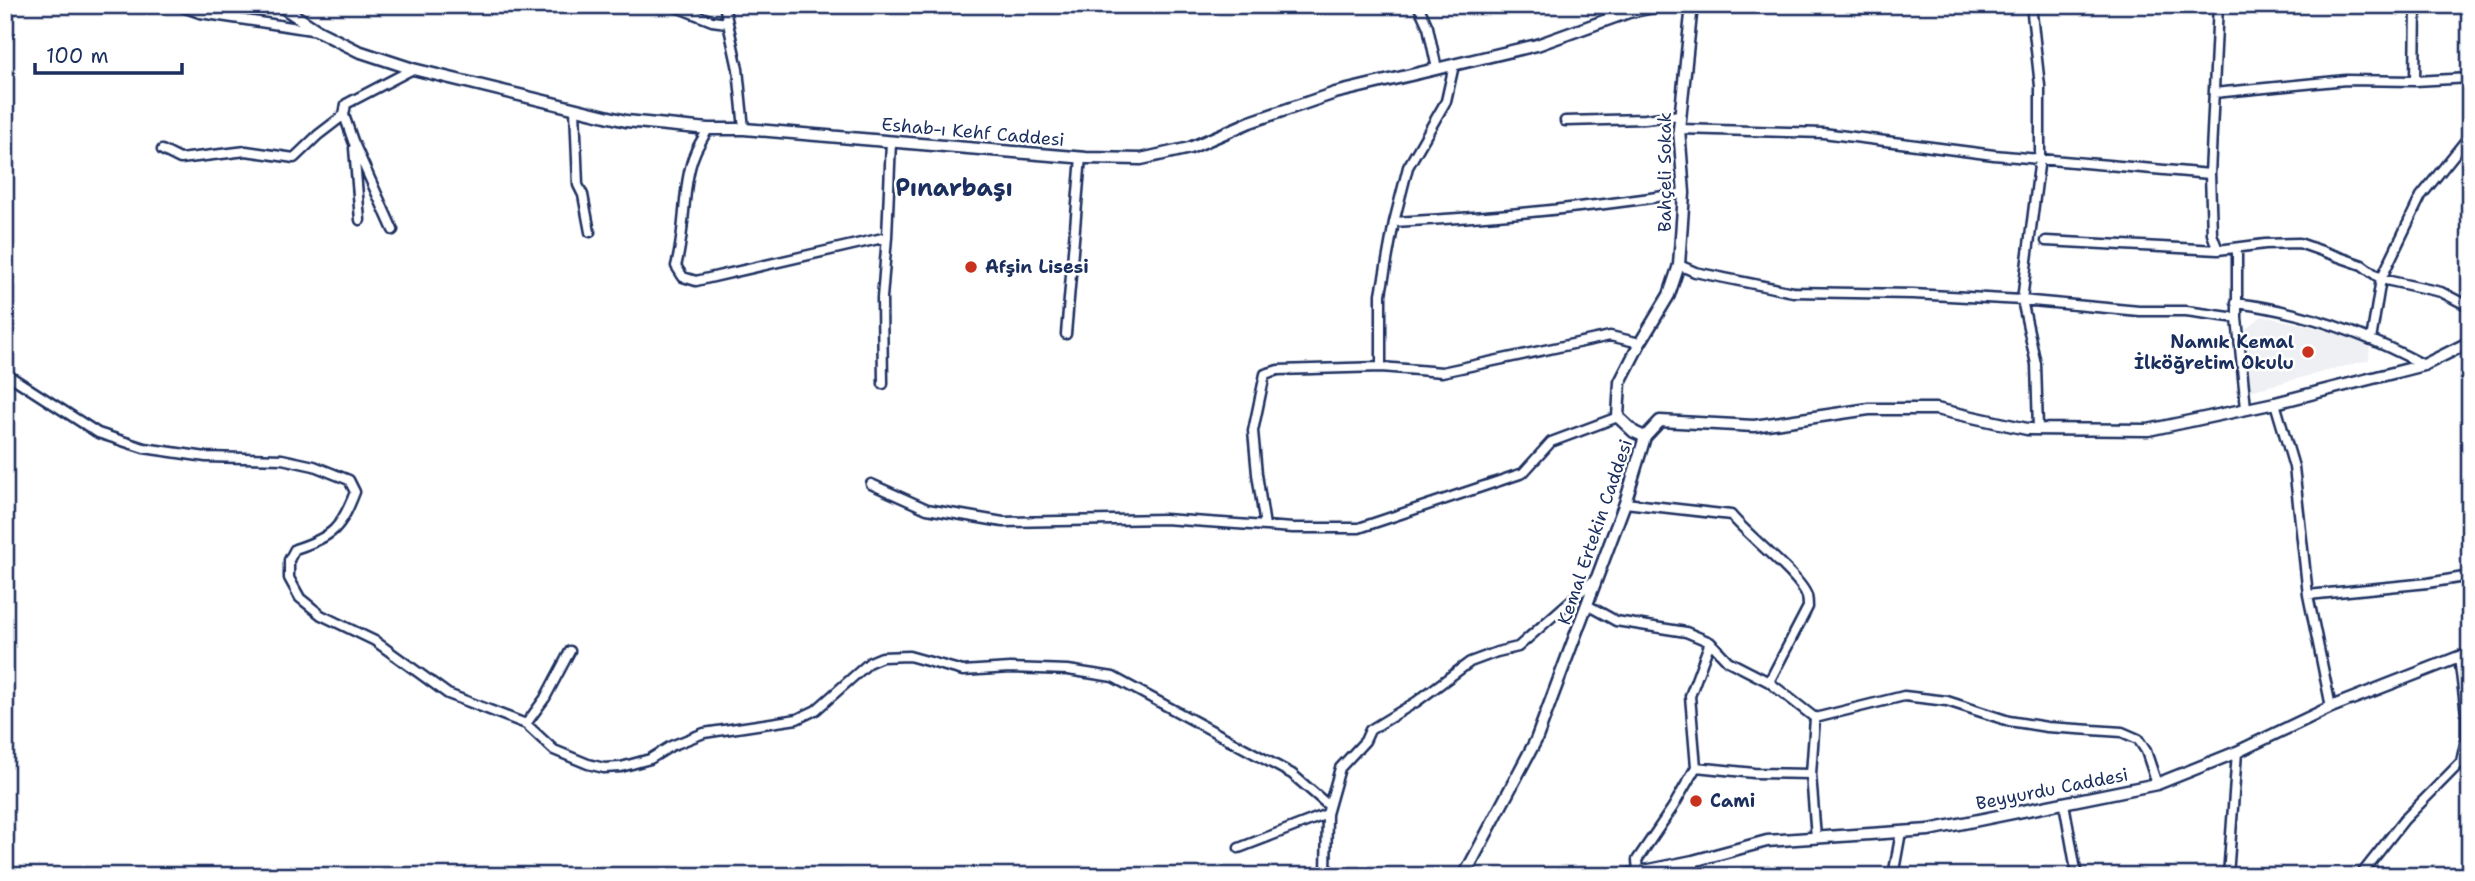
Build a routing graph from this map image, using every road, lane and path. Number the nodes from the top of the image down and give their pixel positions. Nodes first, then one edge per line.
1 (177, 5) edge
2 (279, 5) edge
3 (671, 5) edge
4 (724, 5) edge
5 (1418, 5) edge
6 (1664, 5) edge
7 (1692, 5) edge
8 (2031, 5) edge
9 (2218, 5) edge
10 (2416, 5) edge
11 (727, 23) junction
12 (320, 32) junction
13 (1454, 65) junction
14 (413, 69) junction
15 (1437, 69) junction
16 (2470, 78) edge
17 (2415, 81) junction
18 (2214, 93) junction
19 (575, 109) junction
20 (344, 115) junction
21 (1680, 116) junction
22 (1565, 121) dead end
23 (708, 129) junction
24 (744, 129) junction
25 (1679, 129) junction
26 (2470, 135) edge
27 (353, 141) junction
28 (891, 141) junction
29 (162, 150) dead end
30 (1082, 158) junction
31 (2040, 158) junction
32 (2210, 174) junction
33 (1684, 193) junction
34 (360, 220) dead end
35 (1394, 222) junction
36 (393, 230) dead end
37 (590, 232) dead end
38 (887, 237) junction
39 (2046, 241) dead end
40 (2237, 249) junction
41 (2218, 250) junction
42 (1679, 265) junction
43 (2382, 279) junction
44 (2022, 300) junction
45 (2236, 303) junction
46 (2470, 307) edge
47 (2236, 318) junction
48 (1066, 334) dead end
49 (2470, 339) edge
50 (2371, 340) junction
51 (1640, 343) junction
52 (2424, 365) junction
53 (1381, 367) junction
54 (5, 373) edge
55 (883, 384) dead end
56 (2275, 403) junction
57 (2246, 408) junction
58 (1618, 417) junction
59 (2038, 429) junction
60 (1645, 437) junction
61 (871, 484) dead end
62 (1625, 503) junction
63 (1265, 526) junction
64 (2470, 576) edge
65 (1595, 579) junction
66 (2308, 595) junction
67 (1587, 605) junction
68 (1710, 642) junction
69 (570, 650) dead end
70 (2470, 656) edge
71 (2459, 657) junction
72 (1769, 682) junction
73 (2331, 707) junction
74 (1815, 718) junction
75 (526, 724) junction
76 (2237, 752) junction
77 (1696, 767) junction
78 (1811, 774) junction
79 (2157, 784) junction
80 (2064, 803) junction
81 (1328, 810) junction
82 (1901, 832) junction
83 (1816, 838) junction
84 (1239, 848) dead end
85 (1693, 861) junction
86 (1638, 872) junction
87 (1326, 876) edge
88 (1464, 876) edge
89 (1620, 876) edge
90 (1696, 876) edge
91 (1894, 876) edge
92 (2077, 876) edge
93 (2228, 876) edge
94 (2360, 876) edge

1 - 12 street
2 - 12 street, Eshab-ı Kehf Caddesi
3 - 11 street
4 - 11 street
5 - 15 street
6 - 13 street, Eshab-ı Kehf Caddesi
7 - 21 street, Bahçeli Sokak
8 - 31 street
9 - 18 street
10 - 17 street
11 - 24 street
12 - 14 street, Eshab-ı Kehf Caddesi
13 - 15 street, Eshab-ı Kehf Caddesi
13 - 35 street
14 - 19 street, Eshab-ı Kehf Caddesi
14 - 20 street
15 - 30 street, Eshab-ı Kehf Caddesi
16 - 17 street
17 - 18 street
18 - 32 street
19 - 23 street, Eshab-ı Kehf Caddesi
19 - 37 street
20 - 27 street
20 - 29 street
21 - 22 street
21 - 25 street, Bahçeli Sokak
23 - 24 street, Eshab-ı Kehf Caddesi
23 - 38 street
24 - 28 street, Eshab-ı Kehf Caddesi
25 - 31 street
25 - 33 street, Bahçeli Sokak
26 - 43 street
27 - 34 street
27 - 36 street
28 - 30 street, Eshab-ı Kehf Caddesi
28 - 38 street
30 - 48 street
31 - 32 street
31 - 44 street
32 - 41 street
33 - 35 street
33 - 42 street, Bahçeli Sokak
35 - 53 street
38 - 55 street
39 - 41 street
40 - 41 street
40 - 43 street
40 - 45 street
42 - 44 street
42 - 51 street, Bahçeli Sokak
43 - 46 street
43 - 50 street
44 - 47 street
44 - 59 street
45 - 47 street
45 - 50 street
47 - 57 street
49 - 52 street, Kemal Ertekin Caddesi
50 - 52 street
51 - 53 street
51 - 58 street, Bahçeli Sokak
52 - 56 street, Kemal Ertekin Caddesi
53 - 63 street
54 - 75 street
56 - 57 street, Kemal Ertekin Caddesi
56 - 66 street
57 - 59 street, Kemal Ertekin Caddesi
58 - 60 street
58 - 63 street
59 - 60 street, Kemal Ertekin Caddesi
60 - 62 street, Kemal Ertekin Caddesi
61 - 63 street
62 - 65 street, Kemal Ertekin Caddesi
62 - 72 street
64 - 66 street
65 - 67 street, Kemal Ertekin Caddesi
65 - 81 street
66 - 73 street
67 - 68 street
67 - 88 street, Kemal Ertekin Caddesi
68 - 72 street
68 - 77 street
69 - 75 street
70 - 71 street, Beyyurdu Caddesi
71 - 73 street, Beyyurdu Caddesi
71 - 94 street
72 - 74 street
73 - 76 street, Beyyurdu Caddesi
74 - 78 street
74 - 79 street
75 - 81 street
76 - 79 street, Beyyurdu Caddesi
76 - 93 street
77 - 78 street
77 - 86 street
78 - 83 street
79 - 80 street, Beyyurdu Caddesi
80 - 82 street, Beyyurdu Caddesi
80 - 92 street
81 - 84 street
81 - 87 street
82 - 83 street, Beyyurdu Caddesi
82 - 91 street
83 - 85 street, Beyyurdu Caddesi
85 - 86 street, Beyyurdu Caddesi
85 - 90 street
86 - 89 street, Beyyurdu Caddesi

